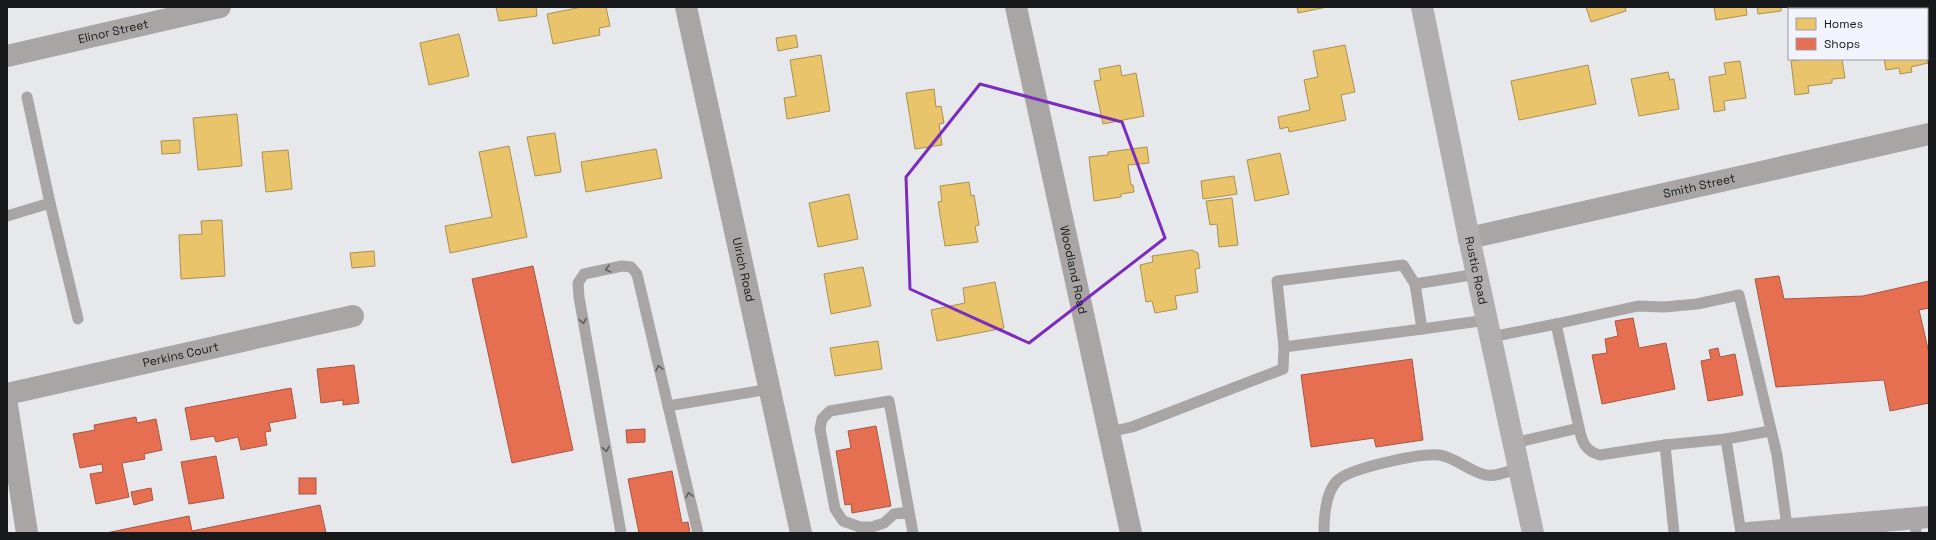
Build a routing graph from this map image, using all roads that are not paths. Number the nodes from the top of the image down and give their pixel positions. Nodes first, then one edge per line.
1 (220, 7) edge
2 (686, 7) edge
3 (1016, 7) edge
4 (1422, 7) edge
5 (7, 56) edge
6 (27, 98) dead end
7 (1929, 134) edge
8 (50, 203) junction
9 (7, 216) edge
10 (1469, 238) junction
11 (1477, 274) junction
12 (1415, 284) junction
13 (353, 316) dead end
14 (78, 320) dead end
15 (1556, 324) junction
16 (1422, 329) junction
17 (1489, 329) junction
18 (1284, 347) junction
19 (770, 389) junction
20 (7, 394) edge
21 (7, 405) edge
22 (668, 406) junction
23 (1579, 428) junction
24 (1770, 431) junction
25 (1109, 432) junction
26 (1726, 439) junction
27 (1514, 443) junction
28 (1664, 445) junction
29 (1519, 468) junction
30 (909, 512) junction
31 (1920, 523) edge
32 (1788, 531) edge
33 (27, 533) edge
34 (621, 533) edge
35 (698, 533) edge
36 (801, 533) edge
37 (913, 533) edge
38 (1131, 533) edge
39 (1324, 533) edge
40 (1533, 533) edge
41 (1674, 533) edge
42 (1741, 533) edge
43 (1748, 533) edge

1 - 5 street, Elinor Street
2 - 19 street, Ulrich Road
3 - 25 street, Woodland Road
4 - 10 street, Rustic Road
6 - 8 lane
7 - 10 street, Smith Street
8 - 9 lane
8 - 14 lane
10 - 11 street, Rustic Road
11 - 12 lane
11 - 17 street, Rustic Road
12 - 16 lane
12 - 18 lane
13 - 20 street, Perkins Court
15 - 17 lane
15 - 23 lane
15 - 24 lane
16 - 17 lane
16 - 18 lane
17 - 27 street, Rustic Road
18 - 25 lane
19 - 22 lane
19 - 36 street, Ulrich Road
21 - 33 street
22 -> 34 lane
35 -> 22 lane
23 - 27 lane
23 - 28 lane
24 - 26 lane
24 - 32 lane
25 - 38 street, Woodland Road
26 - 28 lane
26 - 42 lane
27 - 29 street, Rustic Road
28 - 41 lane
29 - 39 lane
29 - 40 street, Rustic Road
30 - 30 lane
30 - 37 lane
31 - 32 main road
32 - 43 main road

